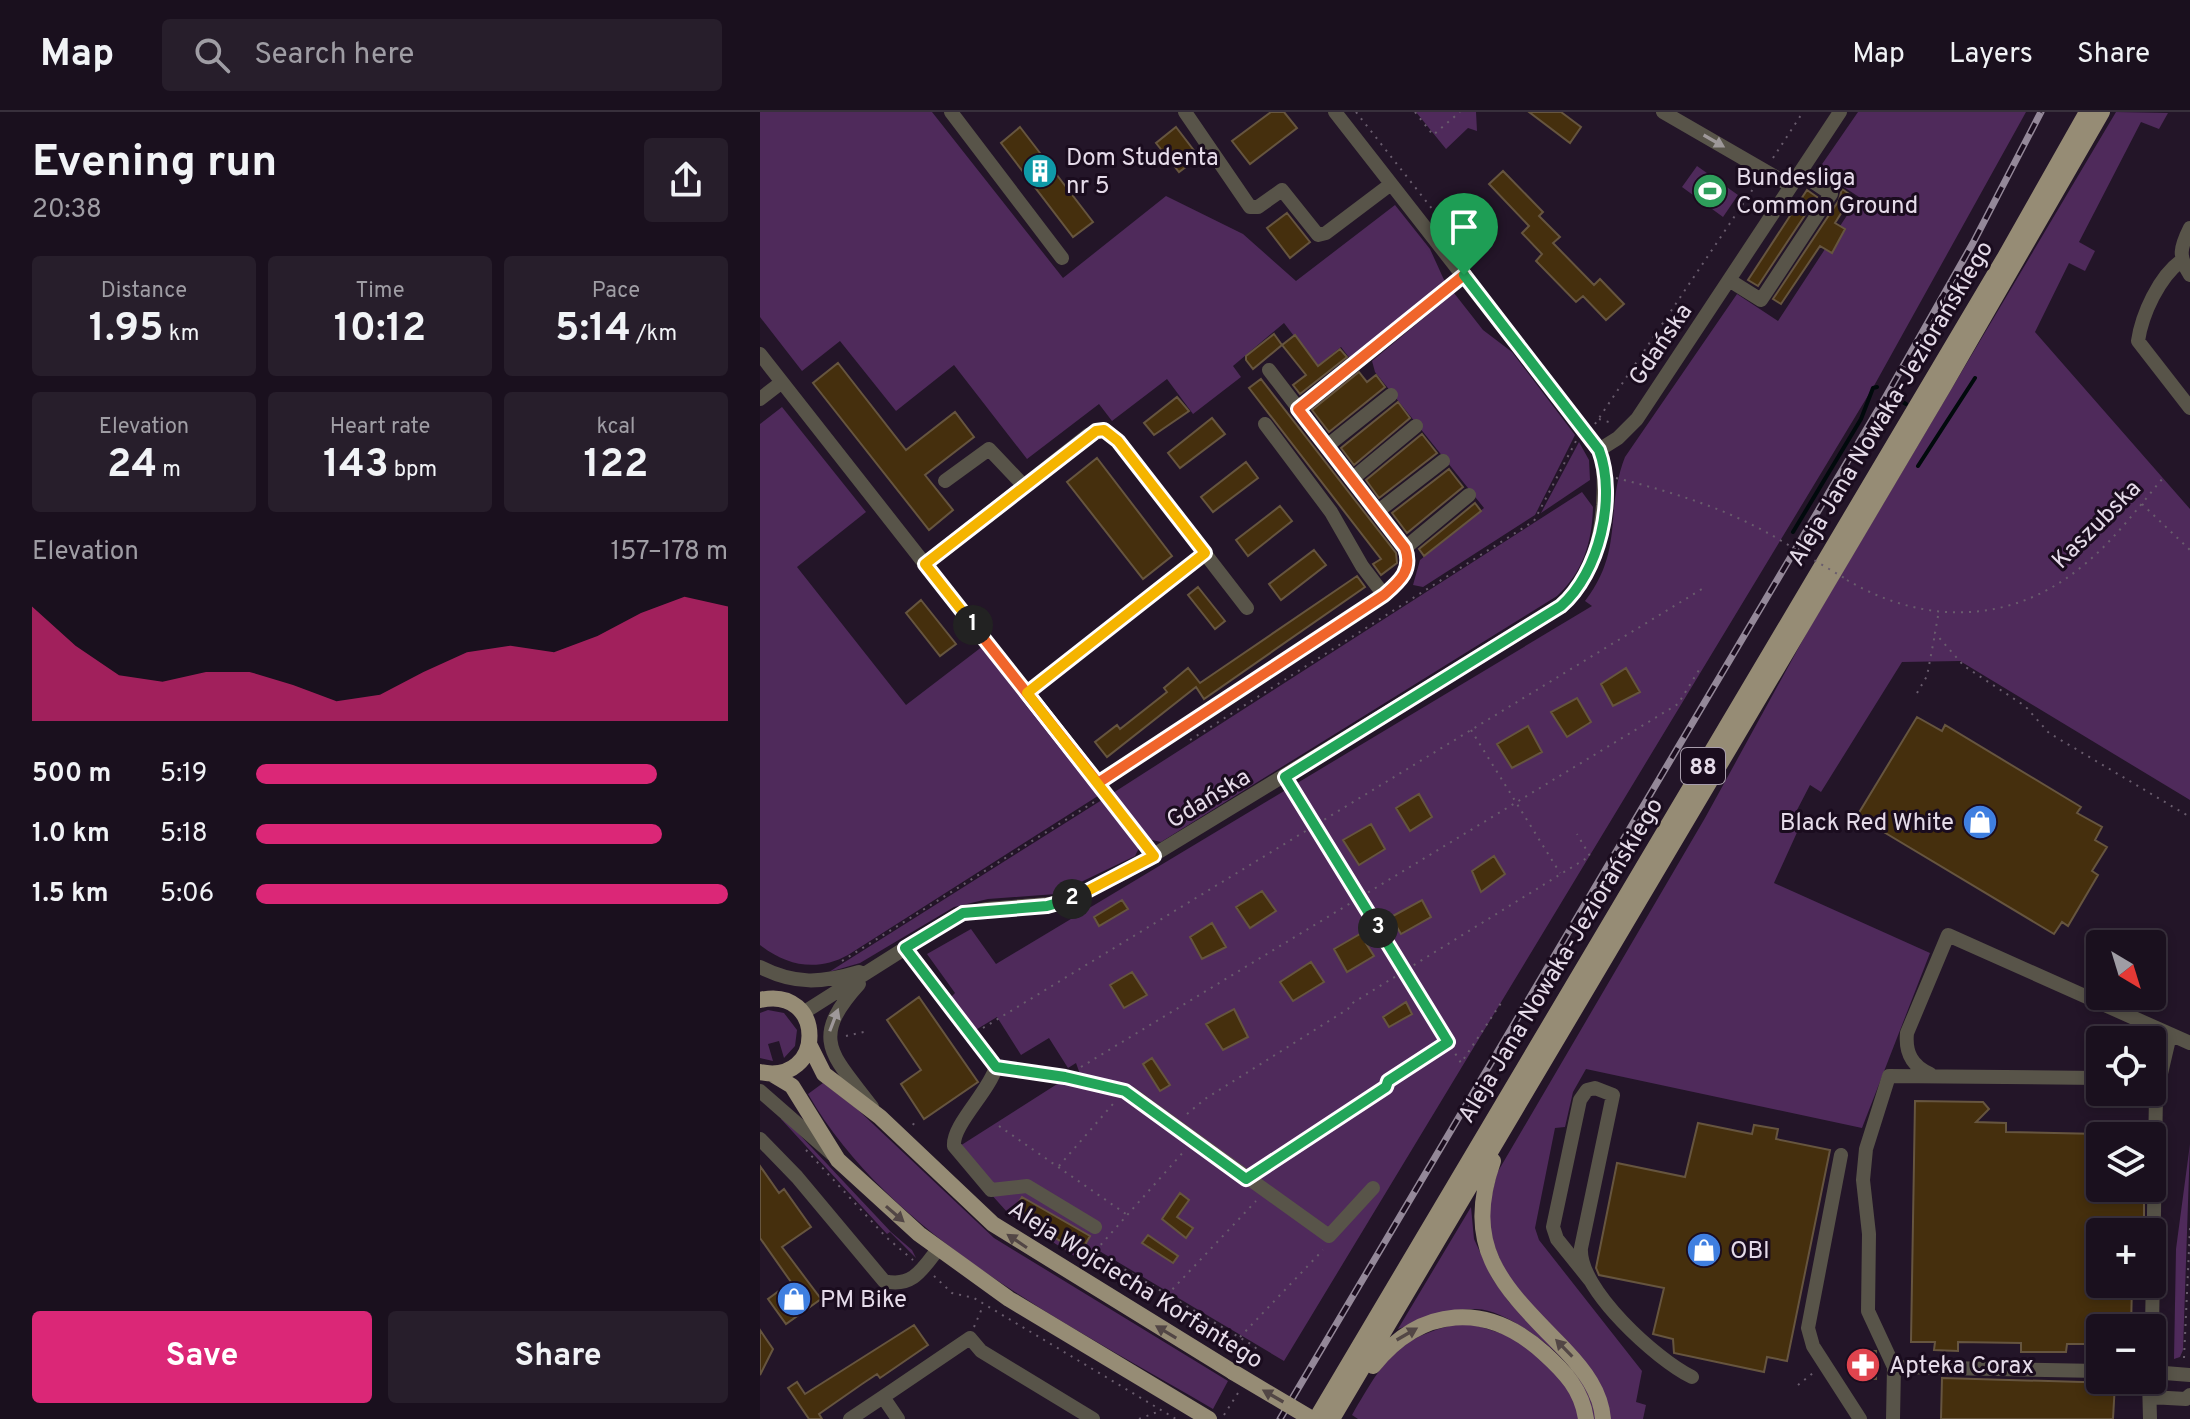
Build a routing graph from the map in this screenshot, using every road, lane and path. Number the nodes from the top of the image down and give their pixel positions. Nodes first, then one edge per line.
1 (951, 112) edge
2 (1185, 112) edge
3 (1335, 112) edge
4 (1356, 112) edge
5 (1415, 112) edge
6 (1460, 112) edge
7 (1663, 112) edge
8 (1803, 112) edge
9 (1840, 112) edge
10 (2087, 112) edge
11 (2102, 112) edge
12 (1765, 171) junction
13 (1800, 173) junction
14 (1391, 184) junction
15 (1791, 186) junction
16 (1444, 224) dead end
17 (2190, 228) edge
18 (1062, 258) dead end
19 (2181, 261) junction
20 (1464, 275) junction
21 (2190, 275) edge
22 (1729, 280) junction
23 (760, 354) edge
24 (1269, 370) dead end
25 (782, 382) junction
26 (1391, 395) dead end
27 (760, 399) edge
28 (2190, 408) edge
29 (1298, 409) junction
30 (1265, 424) dead end
31 (1416, 426) dead end
32 (1586, 432) junction
33 (1327, 446) junction
34 (1599, 450) junction
35 (1443, 461) dead end
36 (1604, 475) junction
37 (2163, 478) dead end
38 (1352, 479) junction
39 (945, 481) dead end
40 (1024, 486) junction
41 (1469, 495) dead end
42 (2141, 503) junction
43 (1377, 512) junction
44 (1405, 548) junction
45 (2190, 550) edge
46 (1205, 553) junction
47 (925, 564) junction
48 (1702, 589) dead end
49 (1384, 595) junction
50 (1247, 608) dead end
51 (1939, 614) junction
52 (1935, 633) junction
53 (1699, 670) dead end
54 (1027, 693) junction
55 (1917, 693) dead end
56 (1471, 730) junction
57 (1187, 742) dead end
58 (1285, 777) junction
59 (1102, 788) junction
60 (1516, 802) junction
61 (2190, 817) edge
62 (1315, 825) junction
63 (1577, 834) dead end
64 (1154, 856) junction
65 (1561, 874) junction
66 (1359, 897) junction
67 (905, 948) junction
68 (836, 965) dead end
69 (760, 967) edge
70 (874, 967) junction
71 (1405, 971) junction
72 (764, 996) edge
73 (1501, 1003) dead end
74 (803, 1013) junction
75 (868, 1031) dead end
76 (971, 1035) junction
77 (2170, 1035) junction
78 (843, 1037) dead end
79 (1448, 1042) junction
80 (2190, 1043) edge
81 (809, 1044) junction
82 (2166, 1047) edge
83 (996, 1067) junction
84 (766, 1073) edge
85 (1065, 1077) junction
86 (1939, 1077) junction
87 (2086, 1078) edge
88 (1386, 1087) joint
89 (760, 1091) edge
90 (1125, 1091) junction
91 (2155, 1106) edge
92 (880, 1117) junction
93 (1506, 1125) junction
94 (999, 1126) dead end
95 (1176, 1128) junction
96 (760, 1139) edge
97 (1193, 1141) junction
98 (805, 1150) dead end
99 (1841, 1155) dead end
100 (838, 1160) junction
101 (1058, 1167) junction
102 (1246, 1179) junction
103 (1373, 1188) dead end
104 (1265, 1192) junction
105 (1127, 1215) junction
106 (1095, 1227) dead end
107 (2190, 1228) edge
108 (1329, 1236) junction
109 (938, 1249) junction
110 (1097, 1253) junction
111 (1089, 1265) dead end
112 (927, 1271) junction
113 (1590, 1280) junction
114 (1167, 1295) junction
115 (983, 1306) dead end
116 (2152, 1314) edge
117 (977, 1315) dead end
118 (1240, 1337) junction
119 (2184, 1358) dead end
120 (1894, 1367) junction
121 (1816, 1369) dead end
122 (1252, 1370) dead end
123 (2086, 1371) edge
124 (2166, 1373) edge
125 (2190, 1375) edge
126 (1239, 1377) junction
127 (1692, 1377) dead end
128 (1798, 1385) dead end
129 (2150, 1394) edge
130 (2190, 1395) edge
131 (883, 1397) junction
132 (2150, 1397) junction
133 (1161, 1411) junction
134 (1334, 1415) edge
135 (850, 1419) edge
136 (898, 1419) edge
137 (1093, 1419) edge
138 (1139, 1419) edge
139 (1176, 1419) edge
140 (1208, 1419) edge
141 (1222, 1419) edge
142 (1314, 1419) edge
143 (1586, 1419) edge
144 (1603, 1419) edge
145 (1860, 1419) edge
146 (1893, 1419) edge
147 (2150, 1419) edge

1 - 18 street
2 - 14 street
3 - 14 street
4 - 16 path
5 - 6 path
7 -> 12 street
8 - 12 path
9 - 13 street, Gdańska
10 - 142 main road, Aleja Jana Nowaka-Jeziorańskiego / 88
11 - 93 main road, Aleja Jana Nowaka-Jeziorańskiego / 88
12 - 15 street
12 - 32 path
13 - 15 street, Gdańska
13 - 22 street
14 - 20 street
15 - 22 street, Gdańska
17 - 19 street
19 - 21 street
19 - 28 street
20 - 29 street
20 - 32 street
22 - 34 street, Gdańska
23 - 25 street
24 - 29 street
25 - 27 street
25 - 47 street
26 - 33 street
29 - 33 street
30 - 49 street
31 - 38 street
32 - 34 street
32 - 57 path
33 - 38 street
34 - 36 street, Gdańska
35 - 43 street
36 - 51 path, Kaszubska, bridge
36 - 58 street, Gdańska
37 - 42 path, Kaszubska
38 - 43 street
39 - 40 street
40 - 46 street
40 - 47 street
41 - 44 street
42 - 45 path
42 - 51 path, Kaszubska
43 - 44 street
44 - 49 street
46 - 50 street
46 - 54 street
47 - 54 street
48 - 56 path
49 - 59 street
51 - 52 path
52 - 55 path
52 - 61 path
53 - 60 path
54 - 59 street
56 - 60 path
56 - 62 path
58 - 62 path
58 - 64 street, Gdańska
59 - 64 street
59 - 68 path
60 - 65 path
60 - 66 path
62 - 66 path
62 - 76 path
63 - 65 path
64 - 67 street, Gdańska
65 - 71 path
66 - 71 path
66 - 85 path
67 - 70 street, Gdańska
67 - 76 street
69 - 70 street
70 - 74 street, Gdańska
92 -> 70 street
71 - 79 path
71 - 95 path
72 - 74 main road
73 - 79 path
74 - 81 main road, Aleja Wojciecha Korfantego
75 - 78 path
76 - 83 street
77 - 80 street
77 - 82 street
77 - 86 street
79 - 88 path
81 - 84 main road
81 - 92 main road, Aleja Wojciecha Korfantego
83 - 85 street
83 - 106 street
84 - 100 main road
85 - 90 street
86 - 87 street
86 - 120 street
88 - 102 street
89 - 100 street
90 - 95 street
90 - 101 path
91 - 116 street
126 -> 92 main road, Aleja Wojciecha Korfantego
93 - 134 main road, Aleja Jana Nowaka-Jeziorańskiego / 88
144 -> 93 main road
94 - 101 path
95 - 97 street
96 - 112 street
97 - 102 street
97 - 105 path
98 - 112 path
99 - 145 street
100 -> 109 main road
101 - 105 path
102 - 104 street
103 - 108 street
104 - 108 street
104 - 114 path
105 - 110 path
107 - 119 path
108 - 118 path
109 - 112 street
109 - 140 main road
110 - 111 path
110 - 114 path
112 - 133 path
113 - 113 street
113 - 127 street
114 - 118 path
115 - 117 path
118 - 122 path
120 - 123 street
120 - 146 street
121 - 128 path
124 - 125 street
126 - 141 path
142 -> 126 main road, Aleja Wojciecha Korfantego, bridge
129 - 132 street
130 - 132 street
131 - 135 street
131 - 136 street
131 - 137 street
132 - 147 street
133 - 138 path
133 - 139 path
134 -> 143 main road

